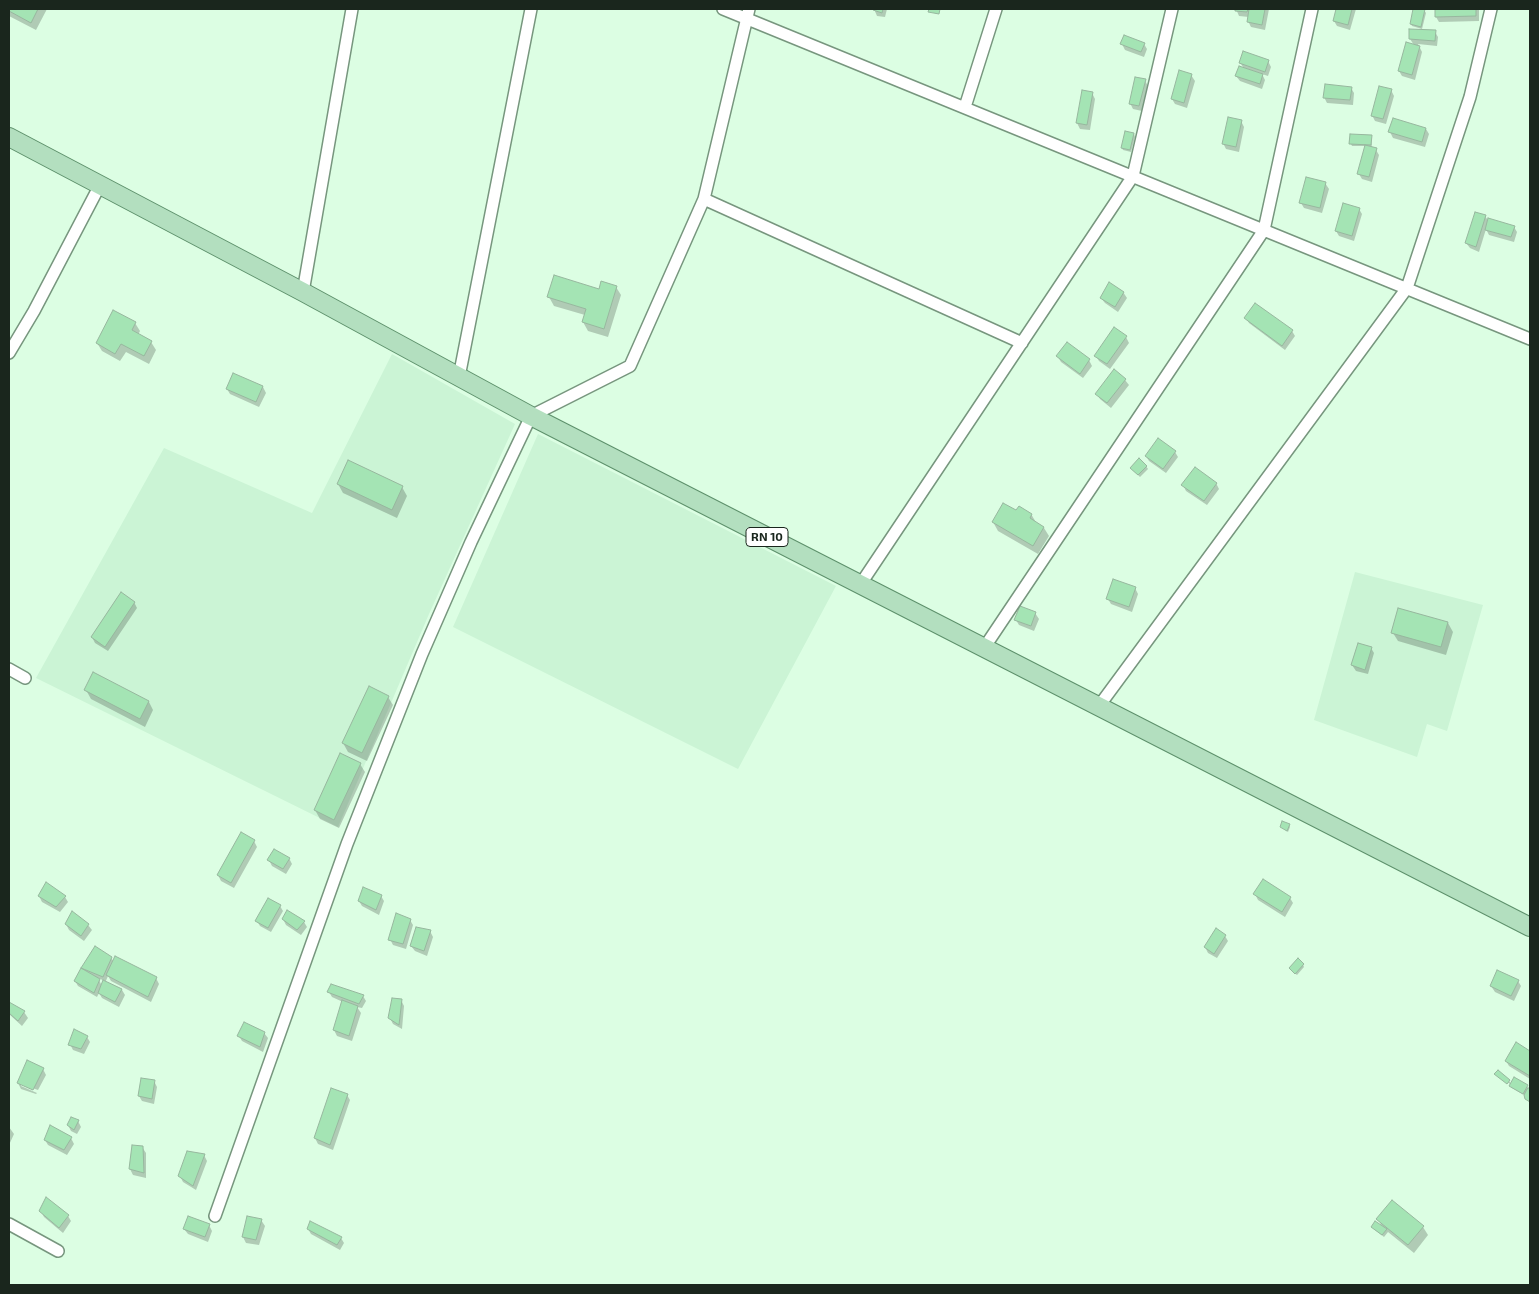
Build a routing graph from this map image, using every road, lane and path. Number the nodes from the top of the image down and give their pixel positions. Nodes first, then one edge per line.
1 (352, 9) edge
2 (531, 9) edge
3 (723, 9) edge
4 (996, 9) edge
5 (1172, 9) edge
6 (1312, 9) edge
7 (1491, 9) edge
8 (747, 14) edge
9 (965, 107) junction
10 (9, 137) edge
11 (1133, 176) junction
12 (100, 185) junction
13 (704, 199) junction
14 (1264, 230) junction
15 (1407, 288) junction
16 (303, 292) junction
17 (1530, 339) edge
18 (1022, 343) junction
19 (9, 353) edge
20 (459, 377) junction
21 (531, 416) junction
22 (860, 585) junction
23 (984, 648) junction
24 (9, 669) edge
25 (25, 678) dead end
26 (1099, 706) junction
27 (1530, 927) edge
28 (214, 1216) dead end
29 (9, 1224) edge
30 (58, 1252) dead end

1 - 16 street
2 - 20 street
3 - 8 street
4 - 9 street
5 - 11 street
6 - 14 street
7 - 15 street
8 - 9 street
8 - 13 street
9 - 11 street
10 - 12 main road, RN 10
11 - 14 street
11 - 18 street
12 - 16 main road, RN 10
12 - 19 street
13 - 18 street
13 - 21 street
14 - 15 street
14 - 23 street
15 - 17 street
15 - 26 street
16 - 20 main road, RN 10
18 - 22 street
20 - 21 main road, RN 10
21 - 22 main road, RN 10
21 - 28 street
22 - 23 main road, RN 10
23 - 26 main road, RN 10
24 - 25 street
26 - 27 main road, RN 10
29 - 30 street

